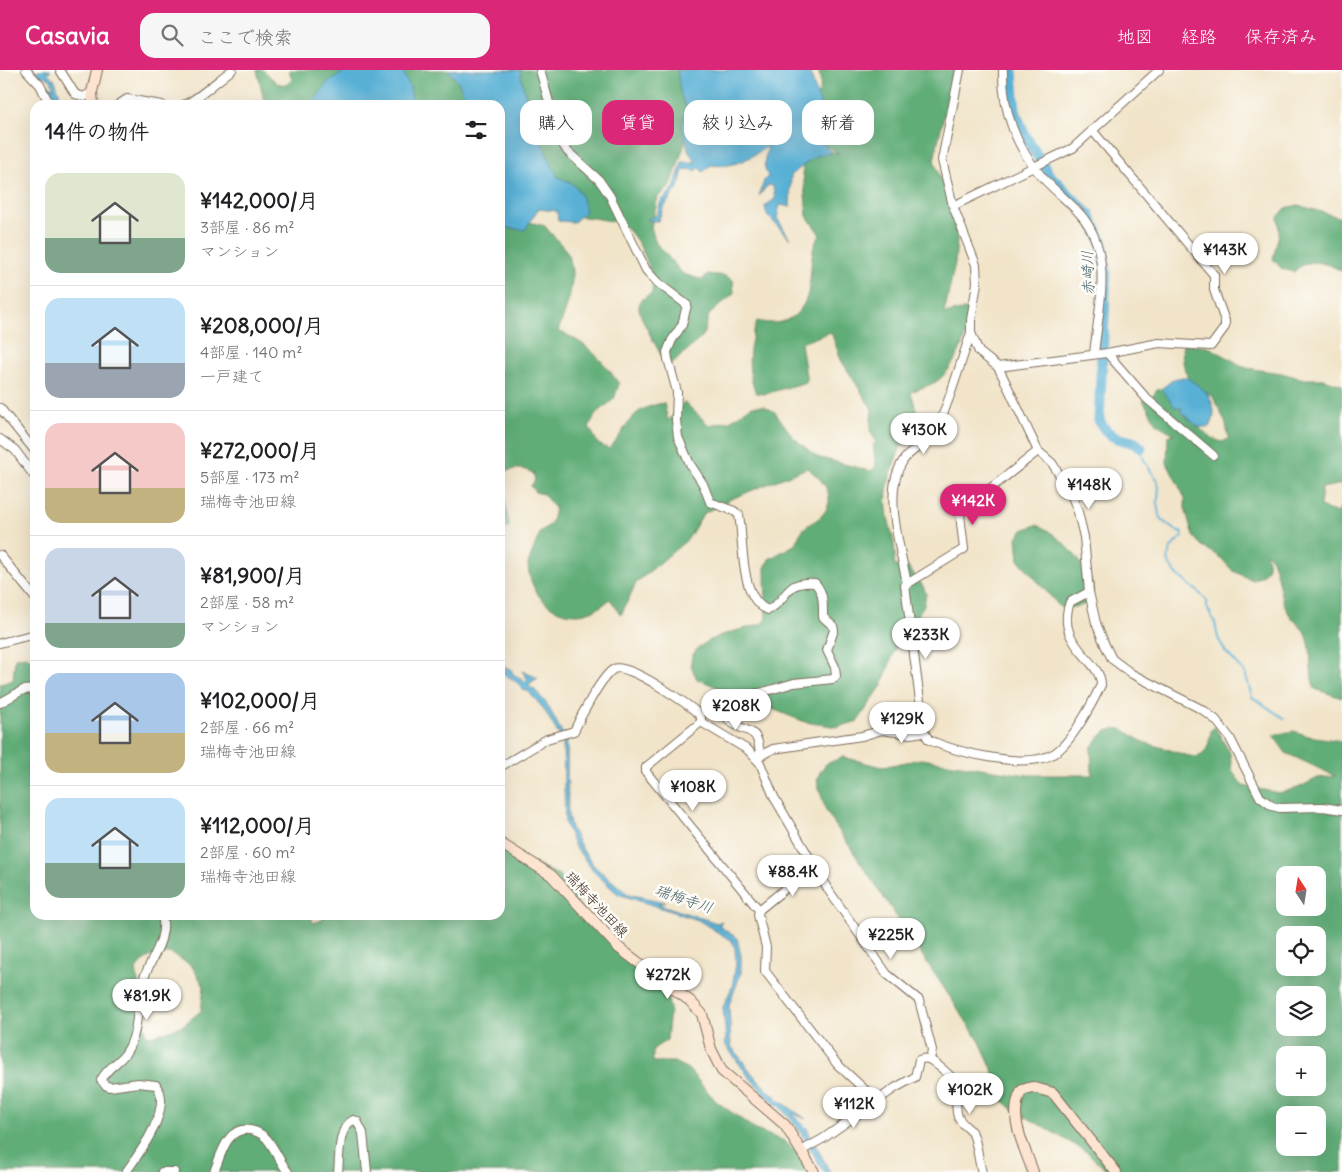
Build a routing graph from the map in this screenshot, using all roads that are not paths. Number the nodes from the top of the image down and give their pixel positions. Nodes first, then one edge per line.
1 (26, 70) edge
2 (60, 70) edge
3 (97, 70) edge
4 (232, 70) edge
5 (540, 70) edge
6 (960, 70) edge
7 (1003, 70) edge
8 (1159, 70) edge
9 (92, 92) junction
10 (48, 100) edge
11 (93, 100) edge
12 (194, 100) edge
13 (1092, 130) junction
14 (1035, 165) junction
15 (953, 206) junction
16 (972, 333) junction
17 (1107, 352) junction
18 (1094, 354) junction
19 (998, 366) junction
20 (0, 408) edge
21 (0, 439) edge
22 (30, 445) edge
23 (1038, 451) junction
24 (1213, 454) dead end
25 (30, 470) edge
26 (0, 555) edge
27 (907, 584) junction
28 (30, 591) edge
29 (1089, 592) junction
30 (30, 635) edge
31 (0, 643) edge
32 (30, 689) edge
33 (0, 703) edge
34 (701, 722) junction
35 (924, 732) junction
36 (758, 756) junction
37 (505, 764) edge
38 (1342, 810) edge
39 (505, 846) edge
40 (813, 866) junction
41 (759, 910) junction
42 (162, 920) edge
43 (930, 1059) junction
44 (876, 1100) junction
45 (801, 1151) junction
46 (126, 1172) edge
47 (162, 1172) edge
48 (174, 1172) edge
49 (214, 1172) edge
50 (288, 1172) edge
51 (338, 1172) edge
52 (367, 1172) edge
53 (814, 1172) edge
54 (982, 1172) edge
55 (1033, 1172) edge
56 (1116, 1172) edge

1 - 10 street
2 - 9 street
3 - 9 main road
4 - 12 street
5 - 36 street
6 - 15 street
7 - 14 street
8 - 13 street
9 - 11 main road
13 - 14 street
13 - 17 street
14 - 15 street
14 - 18 street
15 - 16 street
16 - 19 street
16 - 27 street
17 - 18 street
17 - 24 street
18 - 19 street
19 - 23 street
20 - 22 street
21 - 25 street
23 - 27 street
23 - 29 street
26 - 28 street
27 - 35 street
29 - 35 street
29 - 38 street
30 - 31 street
32 - 33 street
34 - 36 street
34 - 37 street
34 - 41 street
35 - 36 street
36 - 40 street
39 - 45 main road, 瑞梅寺池田線
40 - 41 street
40 - 43 street
41 - 44 street
42 - 46 street
43 - 44 street
43 - 54 street
44 - 45 street
45 - 53 main road, 瑞梅寺池田線
47 - 48 street
49 - 50 street
51 - 52 street
55 - 56 main road

